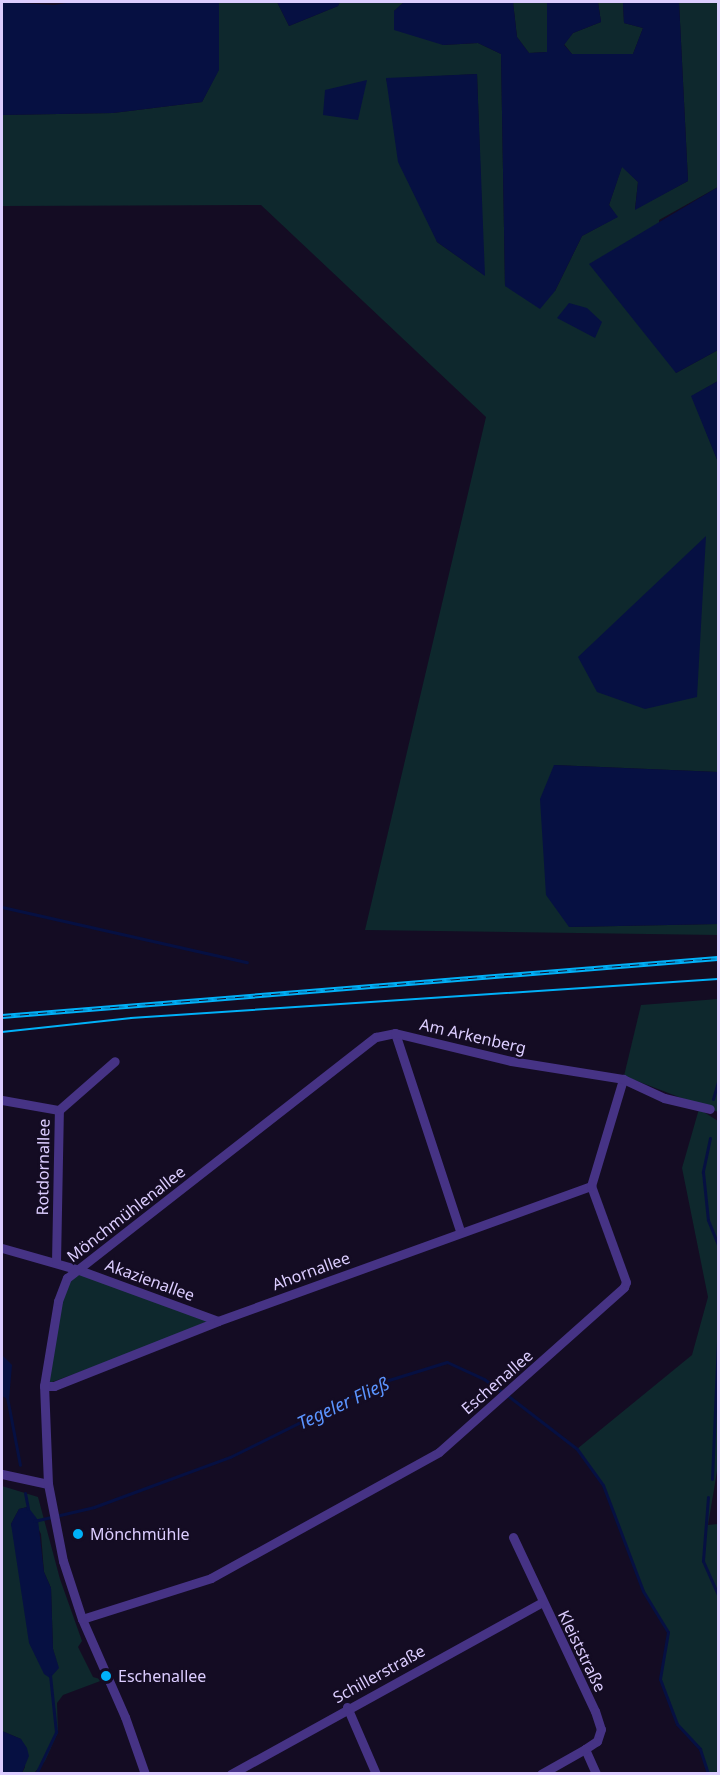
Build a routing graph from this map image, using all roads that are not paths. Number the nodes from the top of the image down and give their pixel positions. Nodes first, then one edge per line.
1 (395, 1033) junction
2 (115, 1061) dead end
3 (623, 1078) junction
4 (2, 1100) edge
5 (710, 1109) dead end
6 (59, 1110) junction
7 (591, 1186) junction
8 (460, 1231) junction
9 (2, 1248) edge
10 (56, 1262) junction
11 (79, 1269) junction
12 (218, 1321) junction
13 (44, 1386) junction
14 (2, 1474) edge
15 (48, 1484) junction
16 (513, 1537) dead end
17 (542, 1602) junction
18 (81, 1619) junction
19 (347, 1707) junction
20 (585, 1749) junction
21 (145, 1773) edge
22 (231, 1773) edge
23 (376, 1773) edge
24 (542, 1773) edge
25 (597, 1773) edge

1 - 3 street, Am Arkenberg
1 - 8 street, Am Arkenberg
1 - 11 street, Mönchmühlenallee
2 - 6 street, Rotdornallee
3 - 5 street, Am Arkenberg
3 - 7 street
4 - 6 street
6 - 10 street, Rotdornallee
7 - 8 street, Ahornallee
7 - 18 street, Eschenallee
8 - 12 street, Ahornallee
9 - 10 street, Akazienallee
10 - 11 street, Akazienallee
11 - 12 street, Akazienallee
11 - 13 street, Mönchmühlenallee
12 - 13 street, Ahornallee
13 - 15 street, Mönchmühlenallee
14 - 15 street
15 - 18 street, Mönchmühlenallee
16 - 17 street, Kleiststraße
17 - 19 street, Schillerstraße
17 - 20 street, Kleiststraße
18 - 21 street, Mönchmühlenallee
19 - 22 street, Schillerstraße
19 - 23 street
20 - 24 street
20 - 25 street

